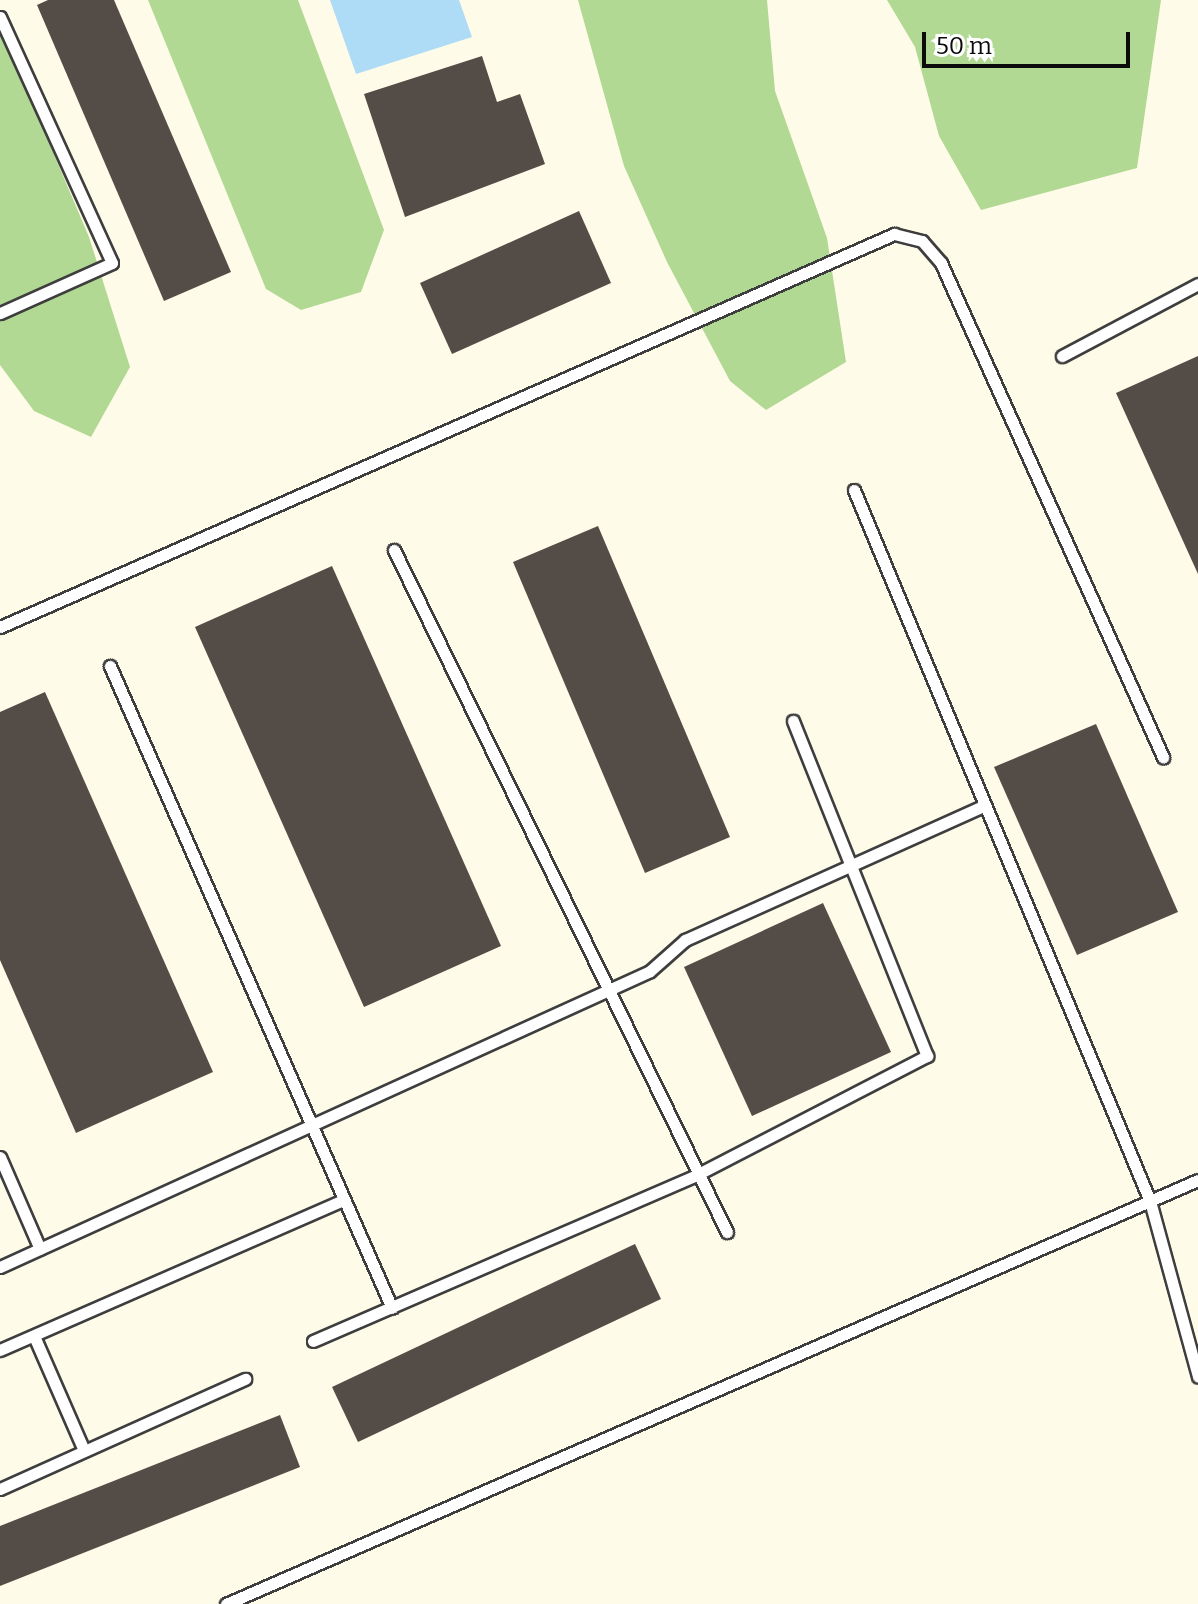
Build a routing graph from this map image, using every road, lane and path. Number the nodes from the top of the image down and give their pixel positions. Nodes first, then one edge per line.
1 (0, 17) edge
2 (1198, 284) edge
3 (0, 313) edge
4 (1062, 356) dead end
5 (854, 490) dead end
6 (394, 550) dead end
7 (0, 627) edge
8 (110, 666) dead end
9 (793, 721) dead end
10 (1163, 757) dead end
11 (985, 805) junction
12 (854, 863) junction
13 (606, 991) junction
14 (310, 1128) junction
15 (0, 1157) edge
16 (698, 1174) junction
17 (1198, 1180) edge
18 (343, 1200) junction
19 (1150, 1201) junction
20 (727, 1232) dead end
21 (40, 1249) junction
22 (0, 1267) edge
23 (392, 1308) junction
24 (34, 1336) junction
25 (313, 1341) dead end
26 (0, 1350) edge
27 (1198, 1377) edge
28 (245, 1379) dead end
29 (83, 1448) junction
30 (0, 1489) edge
31 (226, 1604) edge

1 - 3 lane
2 - 4 lane
5 - 11 lane
6 - 13 lane
7 - 10 lane
8 - 14 lane
9 - 12 lane
11 - 12 lane
11 - 19 lane
12 - 13 lane
12 - 16 lane
13 - 14 lane
13 - 16 lane
14 - 18 lane
14 - 21 lane
15 - 21 lane
16 - 20 lane
16 - 23 lane
17 - 19 lane
18 - 23 lane
18 - 24 lane
19 - 27 lane
19 - 31 lane
21 - 22 lane
23 - 25 lane
24 - 26 lane
24 - 29 lane
28 - 29 lane
29 - 30 lane

